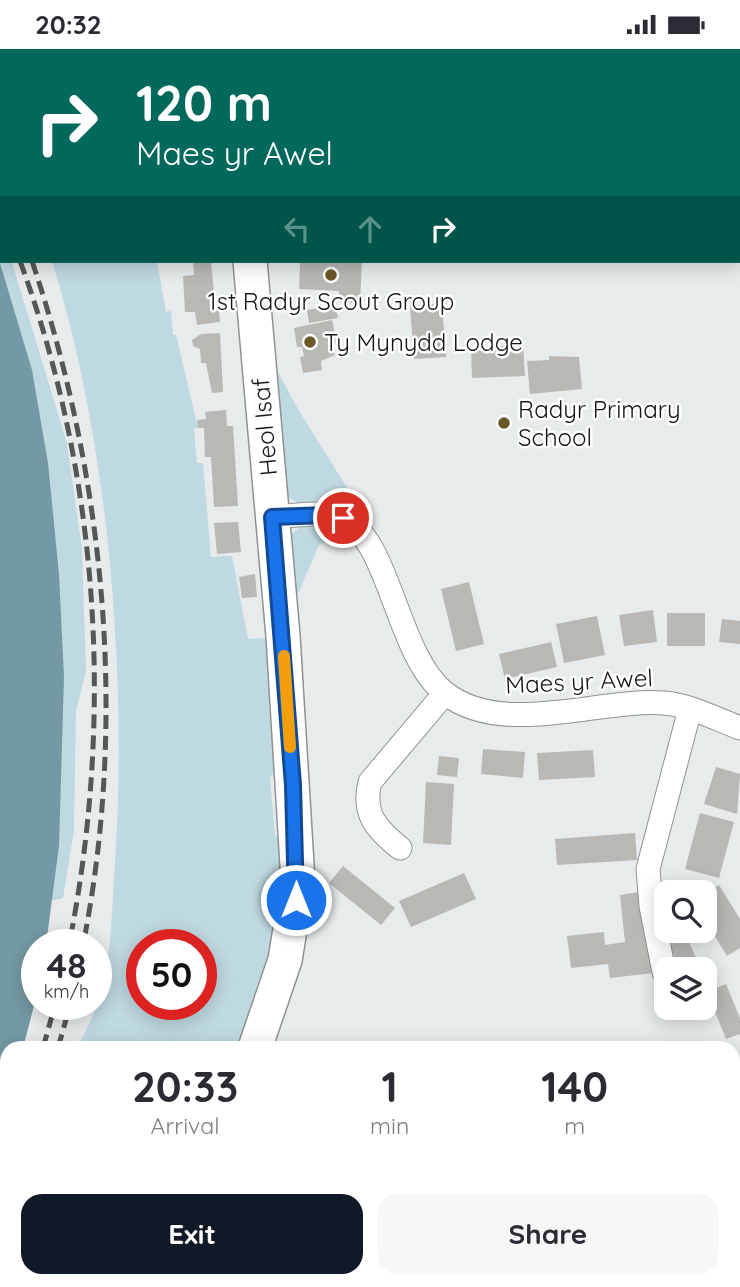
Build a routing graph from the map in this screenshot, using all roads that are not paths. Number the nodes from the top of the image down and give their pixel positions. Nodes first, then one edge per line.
1 (250, 263) edge
2 (272, 517) junction
3 (445, 693) junction
4 (690, 709) junction
5 (740, 728) edge
6 (400, 848) dead end
7 (661, 957) edge
8 (257, 1041) edge

1 - 2 main road, Heol Isaf
2 - 3 street, Maes yr Awel
2 - 8 main road, Heol Isaf
3 - 4 street, Maes yr Awel
3 - 6 street
4 - 5 street, Maes yr Awel
4 - 7 street

